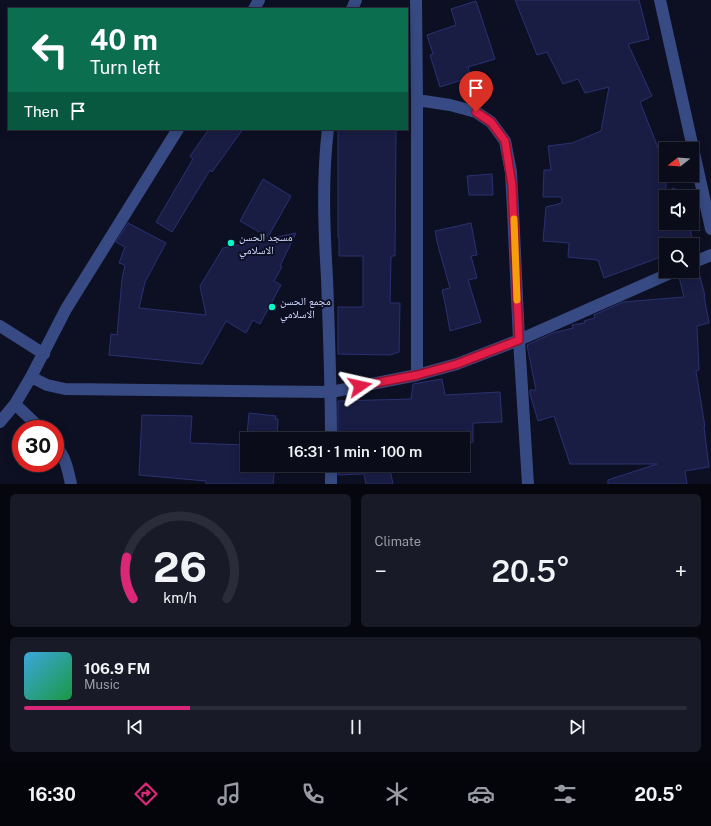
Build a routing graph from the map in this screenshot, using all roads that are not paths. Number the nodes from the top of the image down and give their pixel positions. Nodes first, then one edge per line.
1 (416, 0) edge
2 (660, 0) edge
3 (417, 100) junction
4 (177, 130) edge
5 (328, 130) edge
6 (711, 229) edge
7 (711, 255) edge
8 (699, 260) edge
9 (659, 278) edge
10 (0, 326) edge
11 (519, 340) junction
12 (44, 354) junction
13 (417, 375) junction
14 (32, 377) junction
15 (331, 392) junction
16 (15, 404) junction
17 (32, 420) edge
18 (0, 422) edge
19 (331, 432) edge
20 (64, 460) edge
21 (331, 472) edge
22 (72, 484) edge
23 (331, 484) edge
24 (528, 484) edge

1 - 3 street
2 - 6 street
3 - 11 street
3 - 13 street
4 - 12 street
5 - 15 street
7 - 8 street
9 - 11 street
10 - 12 street
11 - 13 street
11 - 24 street
12 - 14 street
13 - 15 street
14 - 15 street
14 - 16 street
15 - 19 street
16 - 17 street
16 - 18 street
20 - 22 street
21 - 23 street

